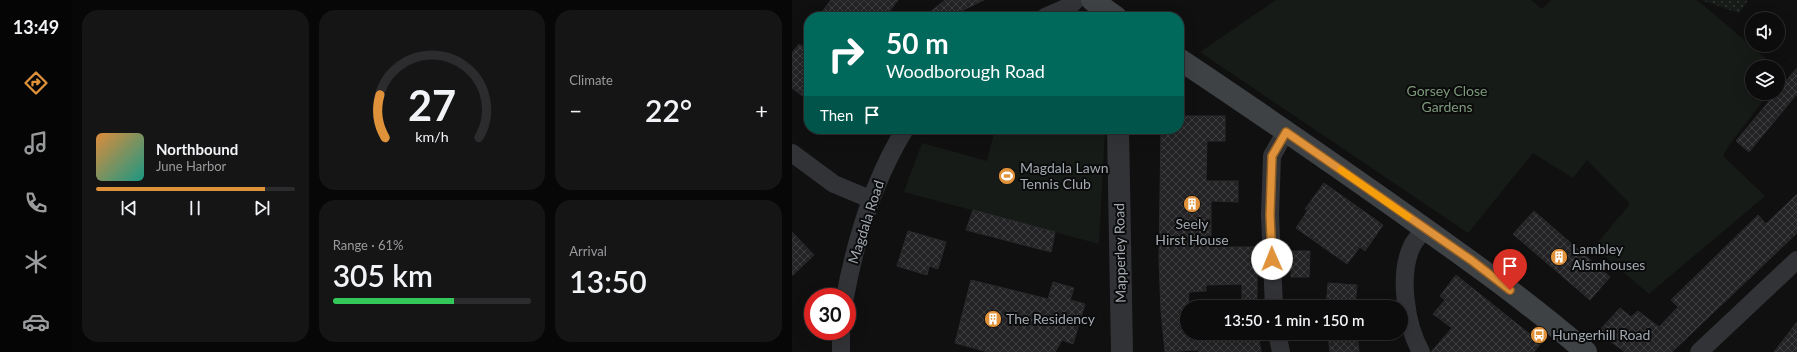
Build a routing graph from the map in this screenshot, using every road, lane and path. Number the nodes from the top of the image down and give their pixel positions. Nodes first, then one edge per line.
1 (1076, 0) edge
2 (1092, 0) edge
3 (1056, 12) edge
4 (1109, 12) edge
5 (1184, 63) edge
6 (1286, 132) junction
7 (901, 134) edge
8 (1118, 134) edge
9 (792, 153) edge
10 (870, 199) junction
11 (1425, 228) junction
12 (1797, 260) edge
13 (847, 288) edge
14 (1274, 300) edge
15 (841, 340) edge
16 (1278, 340) edge
17 (841, 352) edge
18 (1122, 352) edge
19 (1281, 352) edge
20 (1421, 352) edge
21 (1586, 352) edge
22 (1699, 352) edge

1 - 3 street
2 - 4 main road
5 - 6 main road
6 - 11 main road
6 - 14 street
7 - 10 street, Magdala Road
8 - 18 street, Mapperley Road
9 - 10 street
10 - 13 street, Magdala Road
11 - 20 street
11 - 21 main road
12 - 22 street
15 - 17 street
16 - 19 street

